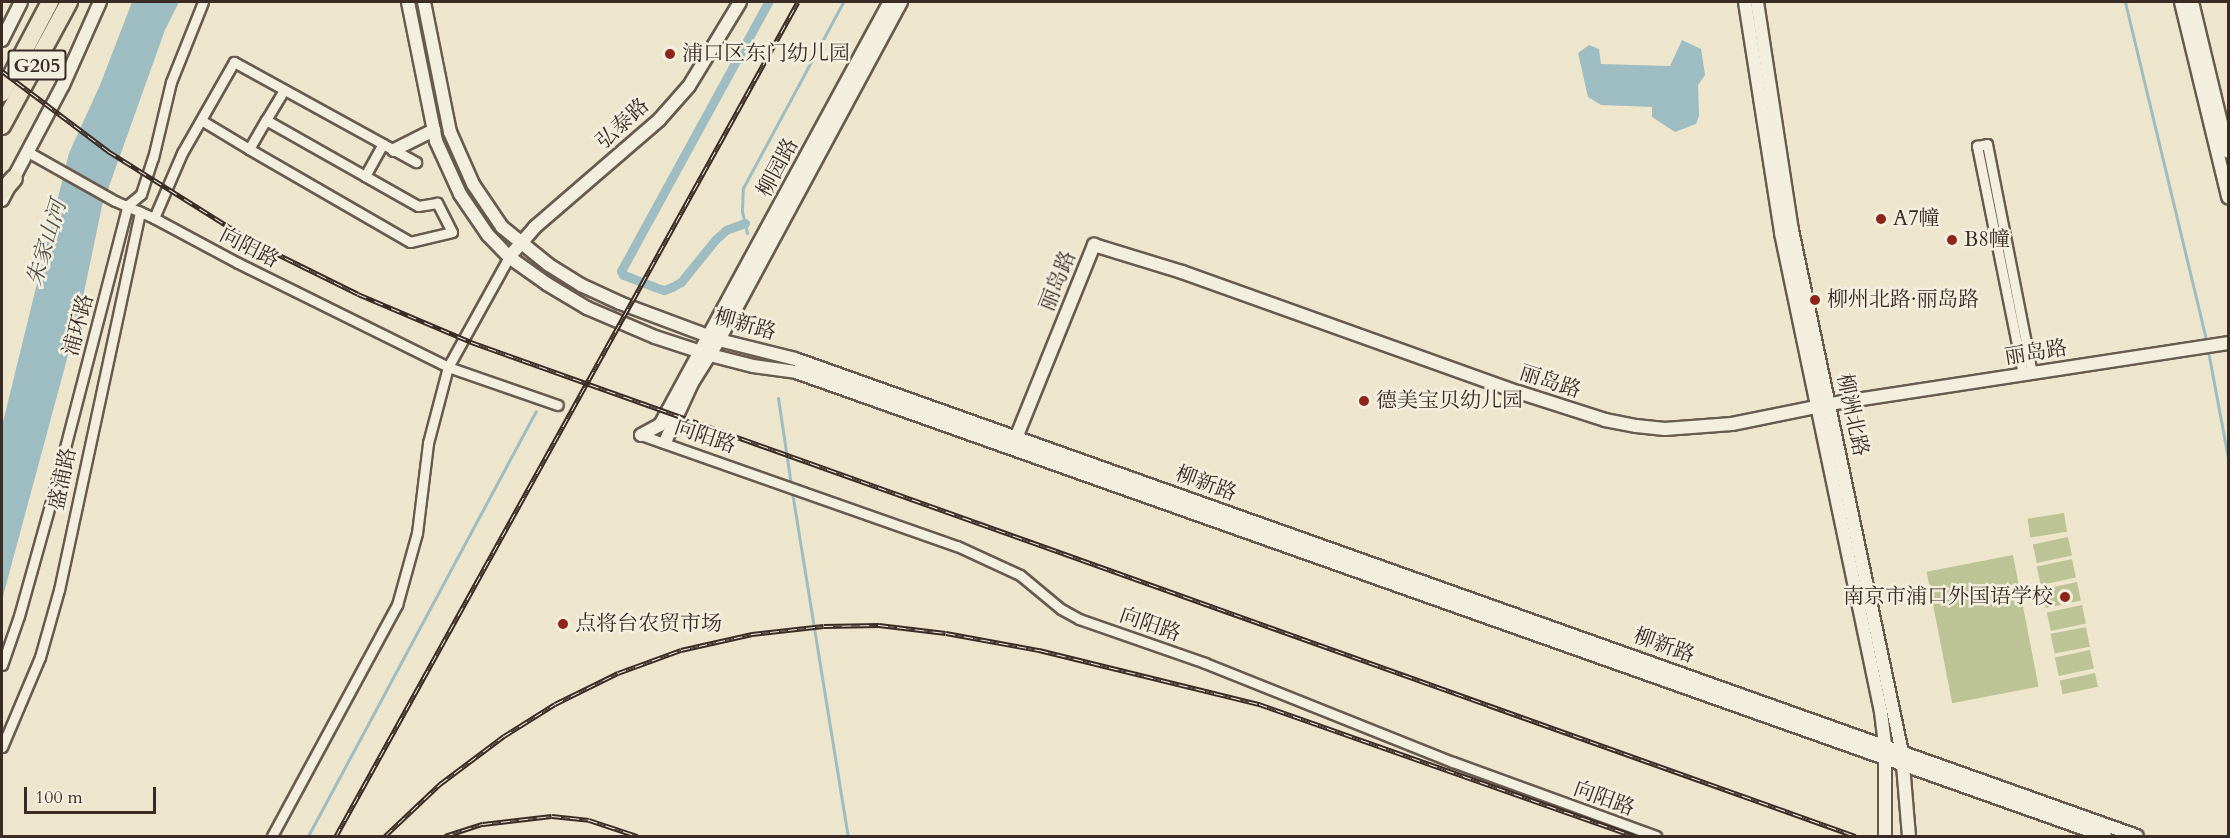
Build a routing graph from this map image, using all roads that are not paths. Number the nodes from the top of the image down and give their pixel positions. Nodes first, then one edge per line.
1 (21, 2) edge
2 (50, 2) edge
3 (69, 2) edge
4 (100, 2) edge
5 (203, 2) edge
6 (408, 2) edge
7 (424, 2) edge
8 (740, 2) edge
9 (890, 2) edge
10 (901, 2) edge
11 (1745, 2) edge
12 (1757, 2) edge
13 (2181, 2) edge
14 (2192, 2) edge
15 (2, 40) edge
16 (284, 90) junction
17 (2, 93) edge
18 (201, 120) junction
19 (266, 120) junction
20 (2, 126) edge
21 (434, 130) junction
22 (388, 147) junction
23 (249, 149) junction
24 (28, 152) junction
25 (2229, 152) edge
26 (416, 162) dead end
27 (365, 176) junction
28 (14, 178) junction
29 (2, 192) edge
30 (2229, 197) edge
31 (2, 200) edge
32 (128, 205) junction
33 (140, 212) junction
34 (154, 218) junction
35 (520, 243) junction
36 (509, 256) junction
37 (714, 338) junction
38 (2223, 344) edge
39 (705, 354) junction
40 (448, 367) junction
41 (2027, 374) junction
42 (1830, 404) junction
43 (558, 405) dead end
44 (1816, 407) junction
45 (641, 435) joint
46 (665, 442) junction
47 (1014, 443) junction
48 (2, 665) edge
49 (2, 747) edge
50 (1885, 752) junction
51 (1902, 753) junction
52 (1904, 766) junction
53 (272, 837) edge
54 (1656, 837) edge
55 (1885, 837) edge
56 (1909, 837) edge
57 (2105, 837) edge
58 (2137, 837) edge

1 - 15 main road
2 - 17 highway, G205
3 - 20 highway, G205
4 - 24 main road
5 - 32 street, 浦环路
6 - 21 main road, 柳新路
7 - 35 main road, 柳新路
8 - 35 main road, 弘泰路
9 - 37 main road, 柳园路
10 - 37 main road, 柳园路
11 - 44 main road, 柳洲北路
12 - 42 main road, 柳洲北路
13 - 30 main road
14 - 25 main road
16 - 18 street
16 - 19 street
16 - 22 street
18 - 23 street
18 - 34 street
19 - 23 street
19 - 27 street
21 - 22 main road
21 - 36 main road, 柳新路
22 - 26 street
22 - 27 street
23 - 27 street
24 - 28 main road
24 - 32 street, 向阳路
28 - 29 highway
28 - 31 main road
32 - 33 street, 向阳路
32 - 48 street, 浦环路
33 - 34 street, 向阳路
33 - 49 street, 盛浦路
34 - 40 street, 向阳路
35 - 36 main road, 弘泰路
35 - 37 main road, 柳新路
36 - 39 main road, 柳新路
36 - 40 street
37 - 39 main road
37 - 47 main road, 柳新路
38 - 41 main road, 丽岛路
39 - 45 main road
39 - 46 main road
39 - 47 main road, 柳新路
40 - 43 street, 向阳路
40 - 53 street
41 - 41 street
41 - 42 main road, 丽岛路
42 - 44 main road, 丽岛路
42 - 51 main road, 柳洲北路
44 - 47 main road, 丽岛路
44 - 50 main road, 柳洲北路
45 - 46 street, 向阳路
46 - 54 street, 向阳路
47 - 50 main road, 柳新路
50 - 51 main road, 柳新路
50 - 52 main road, 柳新路
50 - 55 main road, 柳洲北路
51 - 52 main road, 柳洲北路
51 - 58 main road, 柳新路
52 - 56 main road, 柳洲北路
52 - 57 main road, 柳新路

